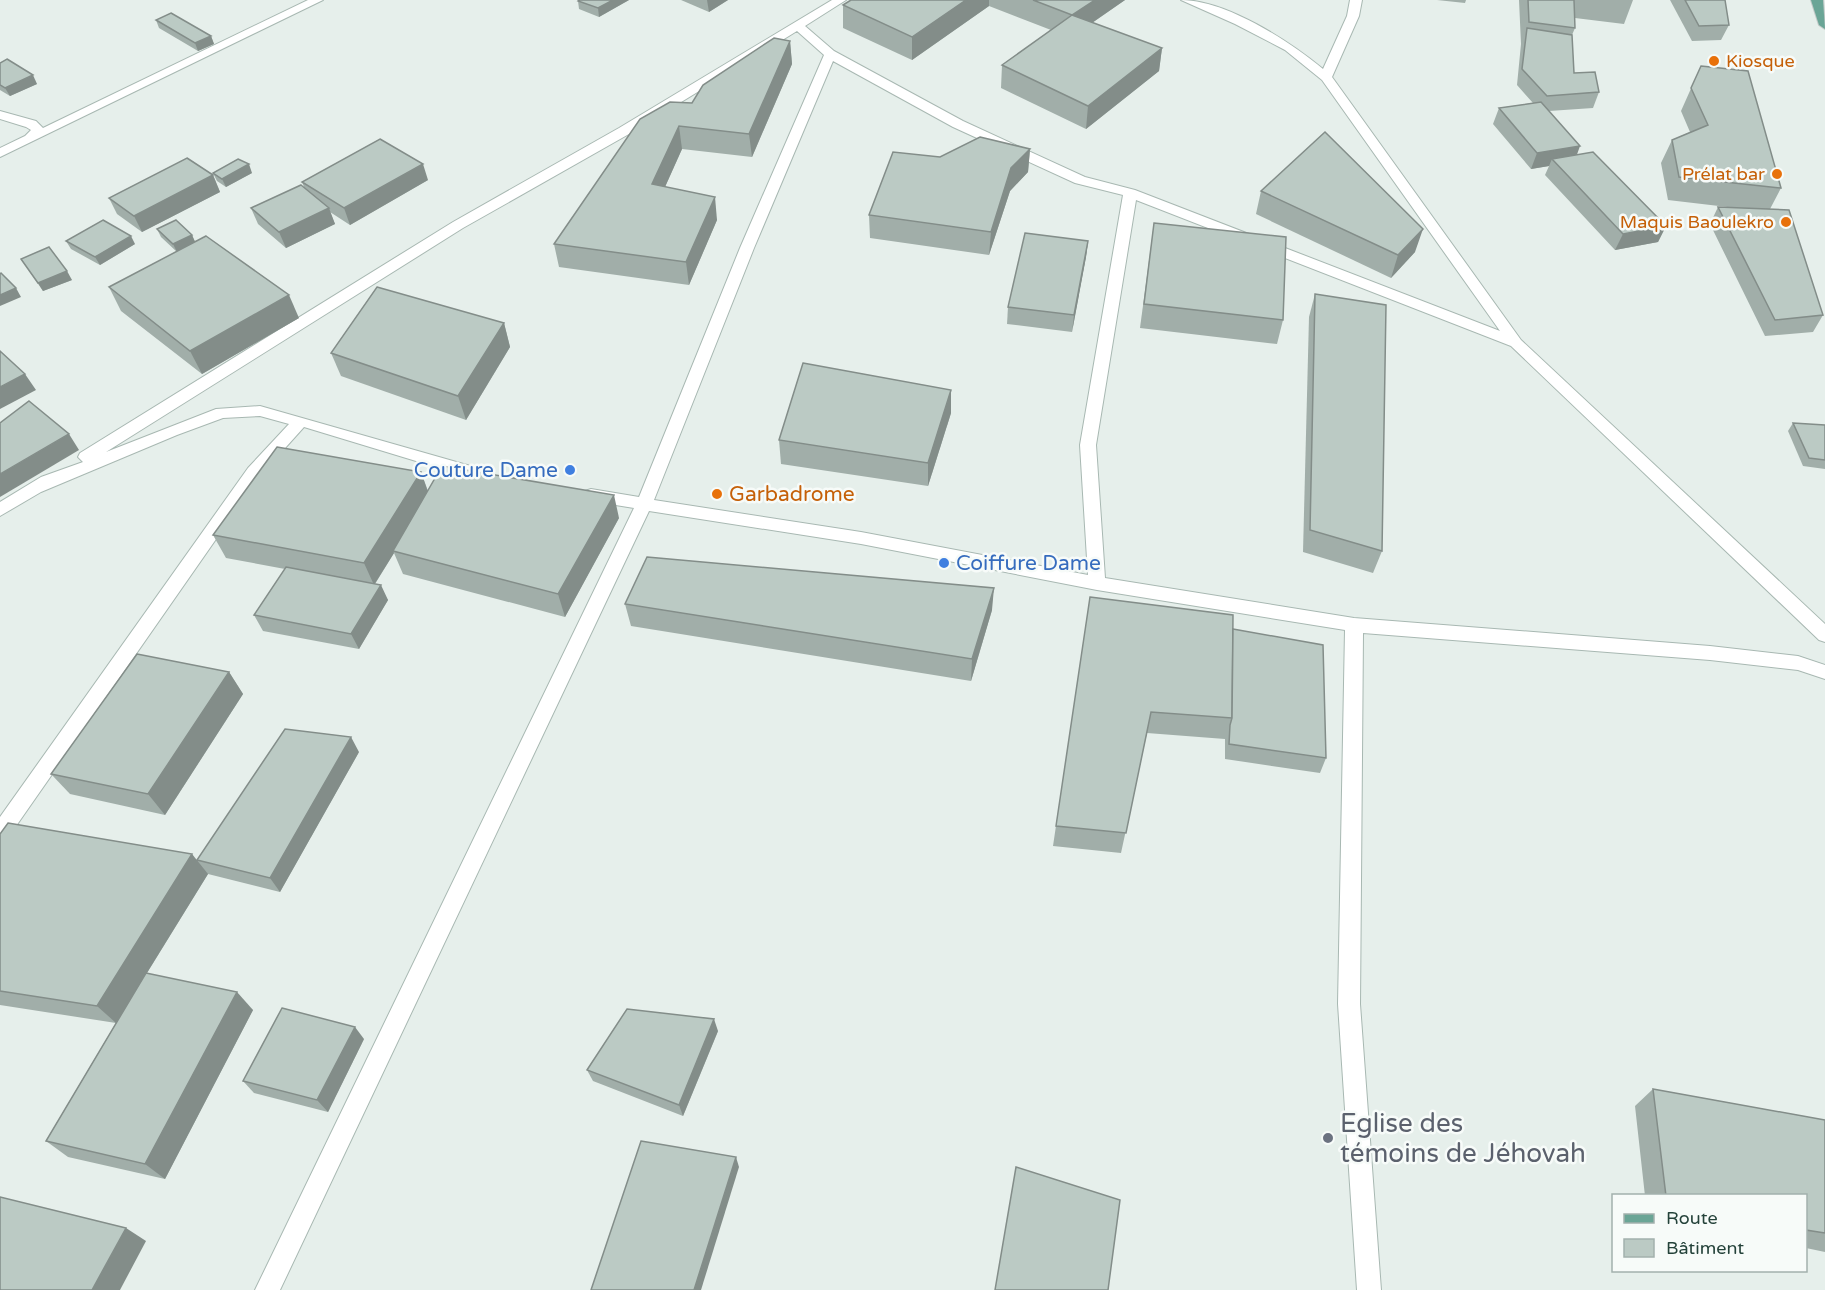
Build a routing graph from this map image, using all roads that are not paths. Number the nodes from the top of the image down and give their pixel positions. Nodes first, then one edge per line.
1 (317, 0) edge
2 (840, 0) edge
3 (1187, 0) edge
4 (1356, 0) edge
5 (1817, 0) edge
6 (1825, 24) edge
7 (799, 27) junction
8 (830, 54) junction
9 (1326, 77) junction
10 (0, 115) edge
11 (30, 139) junction
12 (0, 153) edge
13 (1130, 193) junction
14 (1516, 343) junction
15 (301, 421) junction
16 (499, 479) edge
17 (36, 488) junction
18 (577, 492) edge
19 (644, 504) junction
20 (0, 510) edge
21 (1096, 583) junction
22 (1354, 625) junction
23 (1825, 635) edge
24 (1825, 672) edge
25 (0, 833) edge
26 (267, 1290) edge
27 (1369, 1290) edge

1 - 11 street
2 - 7 street
3 - 9 street
4 - 9 street
5 - 6 main road
7 - 8 street
7 - 17 street
8 - 13 street
8 - 19 street
9 - 14 street
10 - 11 street
11 - 12 street
13 - 14 street
13 - 21 street
14 - 23 street
15 - 16 street
15 - 17 street
15 - 25 street
17 - 20 street
18 - 19 street
19 - 21 street
19 - 26 street
21 - 22 street
22 - 24 street
22 - 27 street

